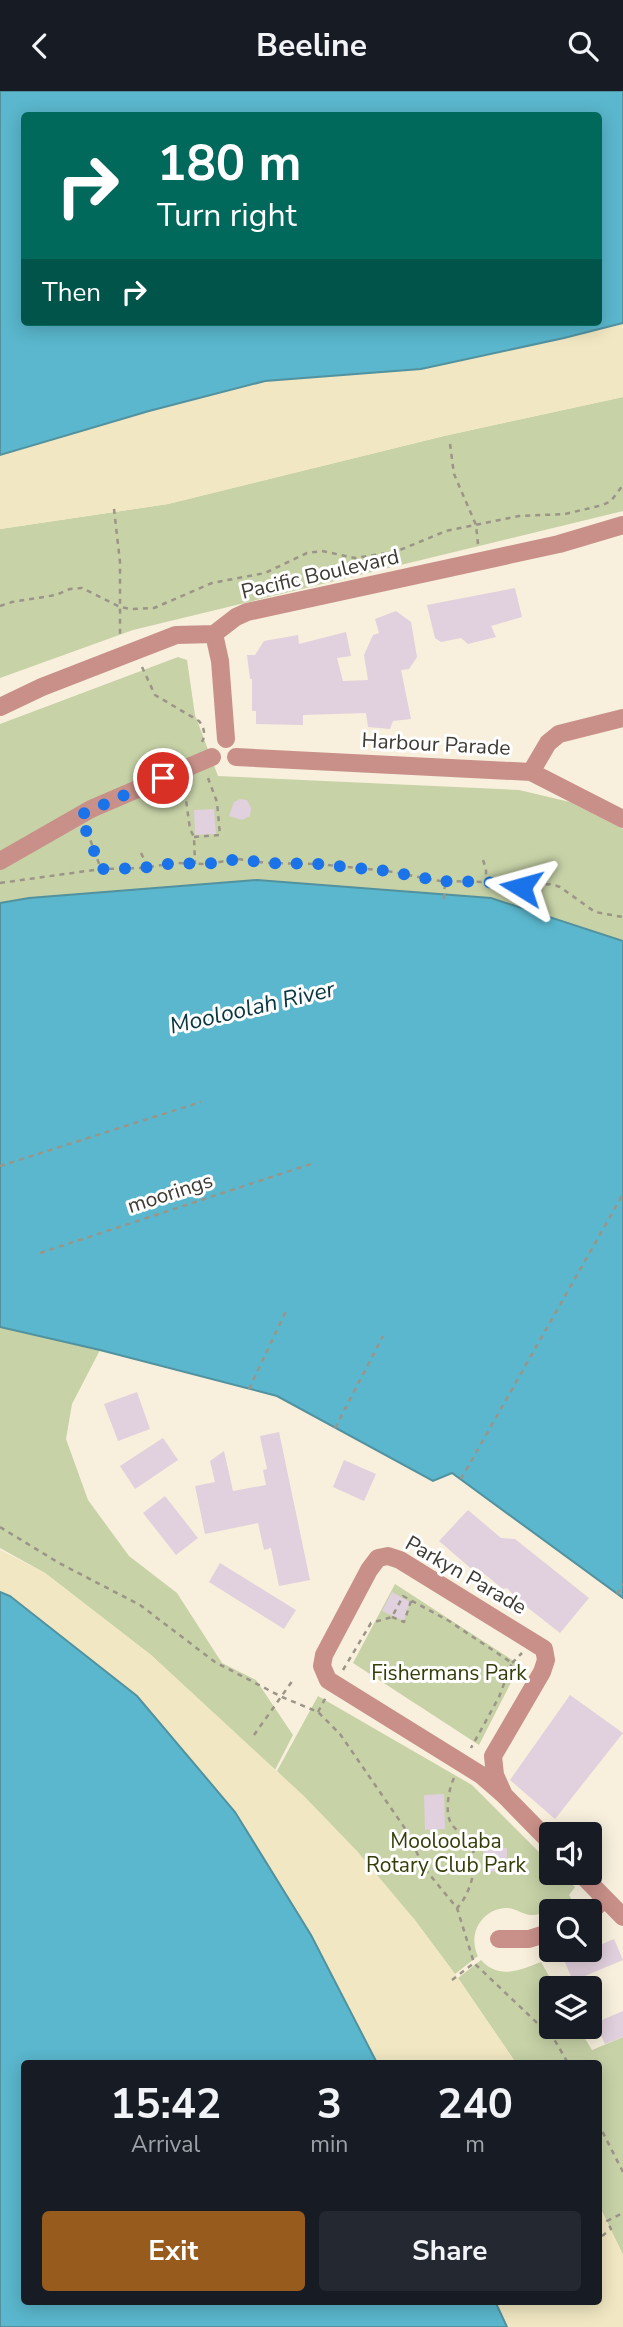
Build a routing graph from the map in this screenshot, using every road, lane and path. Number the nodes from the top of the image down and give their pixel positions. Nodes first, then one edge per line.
1 (450, 444) dead end
2 (623, 485) edge
3 (114, 509) dead end
4 (476, 525) junction
5 (623, 525) edge
6 (480, 561) junction
7 (0, 606) edge
8 (120, 607) junction
9 (214, 634) junction
10 (0, 707) edge
11 (623, 718) edge
12 (226, 739) junction
13 (212, 757) junction
14 (236, 757) junction
15 (531, 772) junction
16 (183, 792) dead end
17 (80, 815) junction
18 (623, 819) edge
19 (141, 853) dead end
20 (483, 860) dead end
21 (0, 861) edge
22 (195, 864) junction
23 (148, 867) junction
24 (523, 868) dead end
25 (101, 869) junction
26 (444, 881) junction
27 (486, 882) junction
28 (0, 883) edge
29 (521, 887) junction
30 (444, 899) dead end
31 (623, 917) edge
32 (201, 1101) dead end
33 (311, 1164) dead end
34 (0, 1166) edge
35 (623, 1194) edge
36 (40, 1253) dead end
37 (287, 1309) dead end
38 (383, 1336) dead end
39 (249, 1389) dead end
40 (335, 1428) dead end
41 (461, 1479) dead end
42 (0, 1527) edge
43 (623, 1584) edge
44 (617, 1594) dead end
45 (411, 1601) junction
46 (392, 1617) junction
47 (293, 1680) dead end
48 (334, 1685) junction
49 (282, 1697) junction
50 (318, 1712) junction
51 (254, 1735) dead end
52 (493, 1756) junction
53 (463, 1762) junction
54 (504, 1795) junction
55 (539, 1831) edge
56 (592, 1885) edge
57 (605, 1899) junction
58 (602, 1902) edge
59 (457, 1908) junction
60 (623, 1917) edge
61 (539, 1936) edge
62 (499, 1939) dead end
63 (474, 1963) junction
64 (452, 1980) dead end
65 (566, 2060) edge
66 (602, 2131) edge
67 (623, 2172) edge
68 (623, 2213) edge
69 (602, 2235) dead end

1 - 4 path
2 - 4 path
3 - 8 path
4 - 6 path
4 - 8 path
5 - 6 street, Pacific Boulevard
6 - 9 street, Pacific Boulevard
7 - 8 path
9 - 10 street
9 - 12 street
11 - 15 street
12 - 13 street
12 - 14 street
13 - 14 street
13 - 17 street
14 - 15 street, Harbour Parade
15 - 18 street, Harbour Parade
16 - 22 path
17 - 21 street
17 - 25 path
19 - 23 path
20 - 27 path
22 - 23 path
22 - 26 path
23 - 25 path
24 - 29 path
25 - 28 path
26 - 27 path
26 - 30 path
27 - 29 path
29 - 31 path
32 - 34 path
33 - 36 path, moorings
35 - 41 path
37 - 39 path
38 - 40 path
42 - 49 path
43 - 44 path
45 - 46 path
45 - 46 path
45 - 53 path
46 - 48 path
47 - 49 path
48 - 50 path
48 - 52 street, Parkyn Parade
48 - 53 street
49 - 50 path
49 - 51 path
50 - 59 path
52 - 53 street
52 - 54 street
53 - 54 street
53 - 59 path
54 - 55 street
56 - 57 street
57 - 58 street
57 - 60 street
59 - 63 path
61 - 62 street
63 - 64 path
63 - 65 path
66 - 67 path
68 - 69 path

